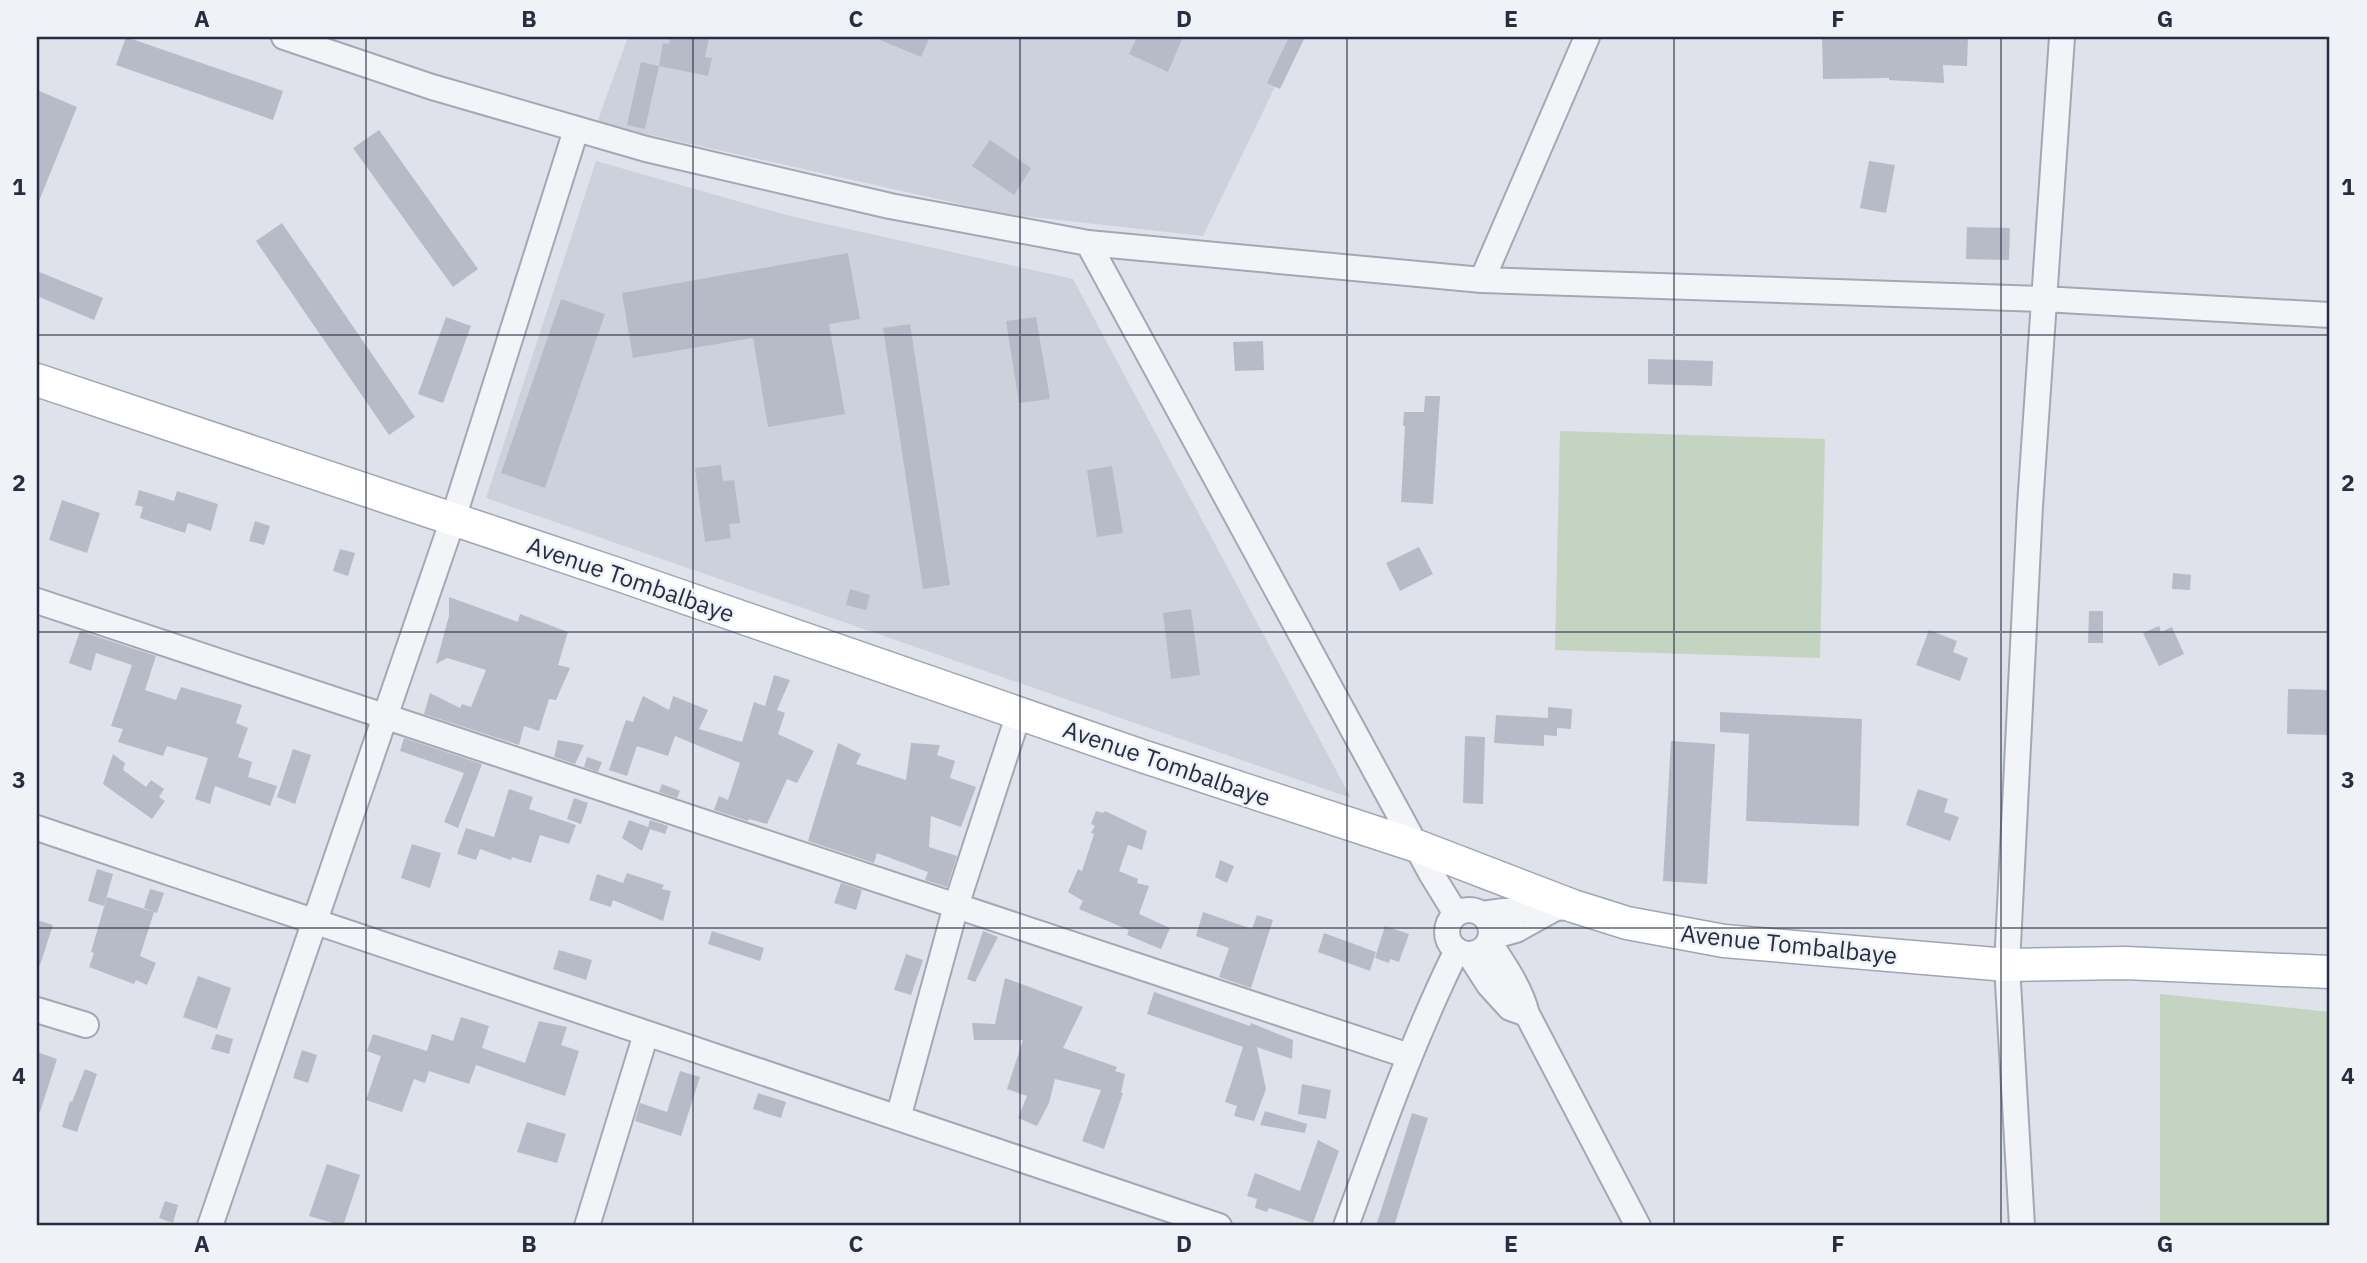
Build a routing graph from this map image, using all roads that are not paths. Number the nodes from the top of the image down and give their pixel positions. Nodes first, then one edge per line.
1 (284, 37) edge
2 (1587, 37) edge
3 (2062, 37) edge
4 (576, 130) junction
5 (1088, 243) junction
6 (1482, 280) junction
7 (2043, 299) junction
8 (2330, 315) edge
9 (37, 380) edge
10 (453, 519) junction
11 (37, 601) edge
12 (1018, 713) junction
13 (384, 716) junction
14 (37, 828) edge
15 (1417, 846) junction
16 (956, 906) junction
17 (1563, 908) junction
18 (1456, 914) junction
19 (314, 922) junction
20 (1478, 940) junction
21 (2007, 965) junction
22 (2330, 972) edge
23 (37, 1010) edge
24 (86, 1025) dead end
25 (646, 1034) junction
26 (1409, 1056) junction
27 (898, 1118) junction
28 (210, 1226) edge
29 (587, 1226) edge
30 (1219, 1226) edge
31 (1346, 1226) edge
32 (1638, 1226) edge
33 (2022, 1226) edge

1 - 4 street
2 - 6 street
3 - 7 street
4 - 5 street
4 - 10 street
5 - 6 street
5 - 15 street
6 - 7 street
7 - 8 street
7 - 21 street
9 - 10 main road, Avenue Tombalbaye
10 - 12 main road, Avenue Tombalbaye
10 - 13 street
11 - 13 street
12 - 15 main road, Avenue Tombalbaye
12 - 16 street
13 - 16 street
13 - 19 street
14 - 19 street
15 - 17 main road, Avenue Tombalbaye
15 - 18 street
16 - 26 street
16 - 27 street
17 - 20 street
17 - 21 main road, Avenue Tombalbaye
18 - 20 street
18 - 20 street
19 - 25 street
19 - 28 street
20 - 26 street
20 - 32 street
21 - 22 main road, Avenue Tombalbaye
21 - 33 street
23 - 24 street
25 - 27 street
25 - 29 street
26 - 31 street
27 - 30 street

